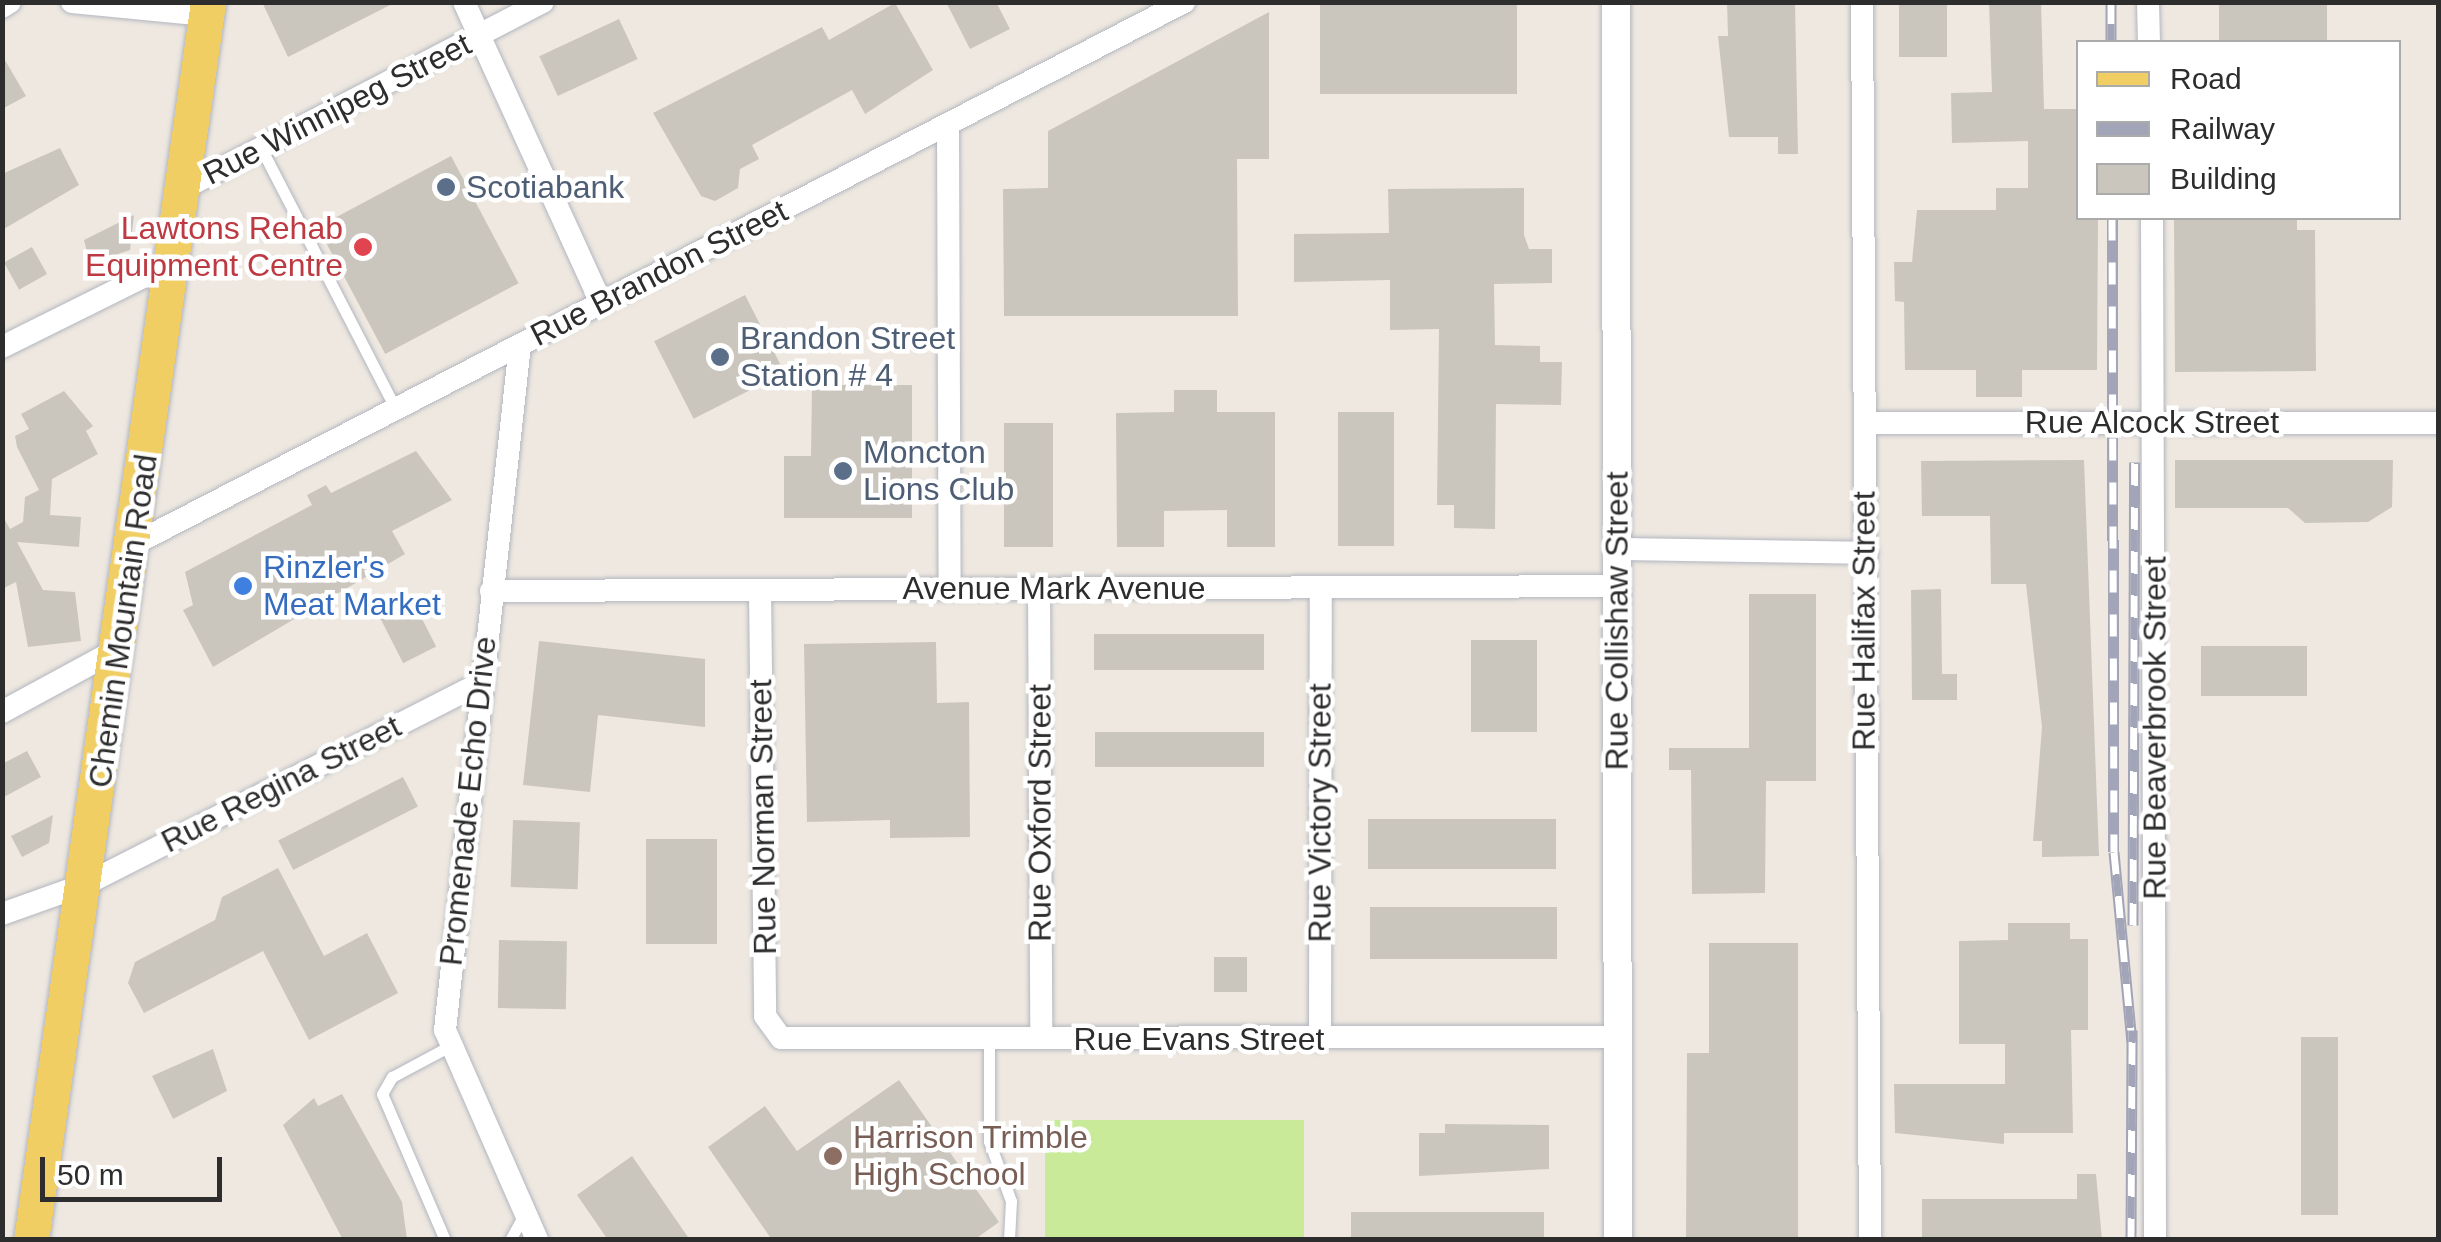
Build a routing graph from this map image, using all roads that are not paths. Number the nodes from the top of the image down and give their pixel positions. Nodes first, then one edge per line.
1 (10, 2) edge
2 (72, 2) edge
3 (464, 2) edge
4 (544, 2) edge
5 (1616, 2) edge
6 (1862, 2) edge
7 (2148, 2) edge
8 (2, 6) edge
9 (1169, 6) edge
10 (207, 8) edge
11 (480, 35) junction
12 (2149, 40) edge
13 (948, 124) junction
14 (261, 148) junction
15 (184, 188) junction
16 (2152, 220) edge
17 (173, 262) junction
18 (600, 303) junction
19 (520, 345) junction
20 (2, 347) edge
21 (396, 409) junction
22 (2154, 422) junction
23 (1864, 423) junction
24 (2438, 423) edge
25 (134, 544) junction
26 (1617, 549) junction
27 (1867, 553) junction
28 (1617, 586) junction
29 (1320, 587) junction
30 (1039, 588) junction
31 (950, 589) junction
32 (760, 590) junction
33 (492, 591) junction
34 (118, 649) junction
35 (477, 685) junction
36 (2, 712) edge
37 (86, 884) junction
38 (2, 914) edge
39 (989, 1037) junction
40 (1618, 1037) junction
41 (781, 1038) joint
42 (1040, 1038) junction
43 (1320, 1040) junction
44 (452, 1045) junction
45 (525, 1212) junction
46 (30, 1240) edge
47 (445, 1240) edge
48 (510, 1240) edge
49 (537, 1240) edge
50 (1009, 1240) edge
51 (1618, 1240) edge
52 (1870, 1240) edge
53 (2155, 1240) edge

1 - 8 street
2 - 10 street
3 - 11 street
4 - 11 street, Rue Winnipeg Street
5 - 26 street, Rue Collishaw Street
6 - 23 street, Rue Halifax Street
7 - 12 street
9 - 13 street, Rue Brandon Street
10 - 15 main road, Chemin Mountain Road
11 - 14 street, Rue Winnipeg Street
11 - 18 street
13 - 18 street, Rue Brandon Street
13 - 31 street
14 - 15 street, Rue Winnipeg Street
14 - 21 lane
15 - 17 main road, Chemin Mountain Road
16 - 22 street, Rue Beaverbrook Street
17 - 20 street
17 - 25 main road, Chemin Mountain Road
18 - 19 street, Rue Brandon Street
19 - 21 street, Rue Brandon Street
19 - 33 street, Promenade Echo Drive
21 - 25 street, Rue Brandon Street
22 - 23 street, Rue Alcock Street
22 - 24 street, Rue Alcock Street
22 - 53 street, Rue Beaverbrook Street
23 - 27 street, Rue Halifax Street
25 - 34 main road, Chemin Mountain Road
26 - 27 street
26 - 28 street, Rue Collishaw Street
27 - 52 street, Rue Halifax Street
28 - 29 street, Avenue Mark Avenue
28 - 40 street, Rue Collishaw Street
29 - 30 street, Avenue Mark Avenue
29 - 43 street, Rue Victory Street
30 - 31 street, Avenue Mark Avenue
30 - 42 street, Rue Oxford Street
31 - 32 street, Avenue Mark Avenue
32 - 33 street, Avenue Mark Avenue
32 - 41 street, Rue Norman Street
33 - 35 street, Promenade Echo Drive
34 - 36 street
34 - 37 main road, Chemin Mountain Road
35 - 37 street, Rue Regina Street
35 - 44 street, Promenade Echo Drive
37 - 38 street, Rue Regina Street
37 - 46 main road, Chemin Mountain Road
39 - 41 street, Rue Evans Street
39 - 42 street, Rue Evans Street
39 - 50 lane
40 - 43 street, Rue Evans Street
40 - 51 street, Rue Collishaw Street
42 - 43 street, Rue Evans Street
44 - 45 street, Promenade Echo Drive
44 - 47 lane
45 - 48 lane
45 - 49 street, Promenade Echo Drive

